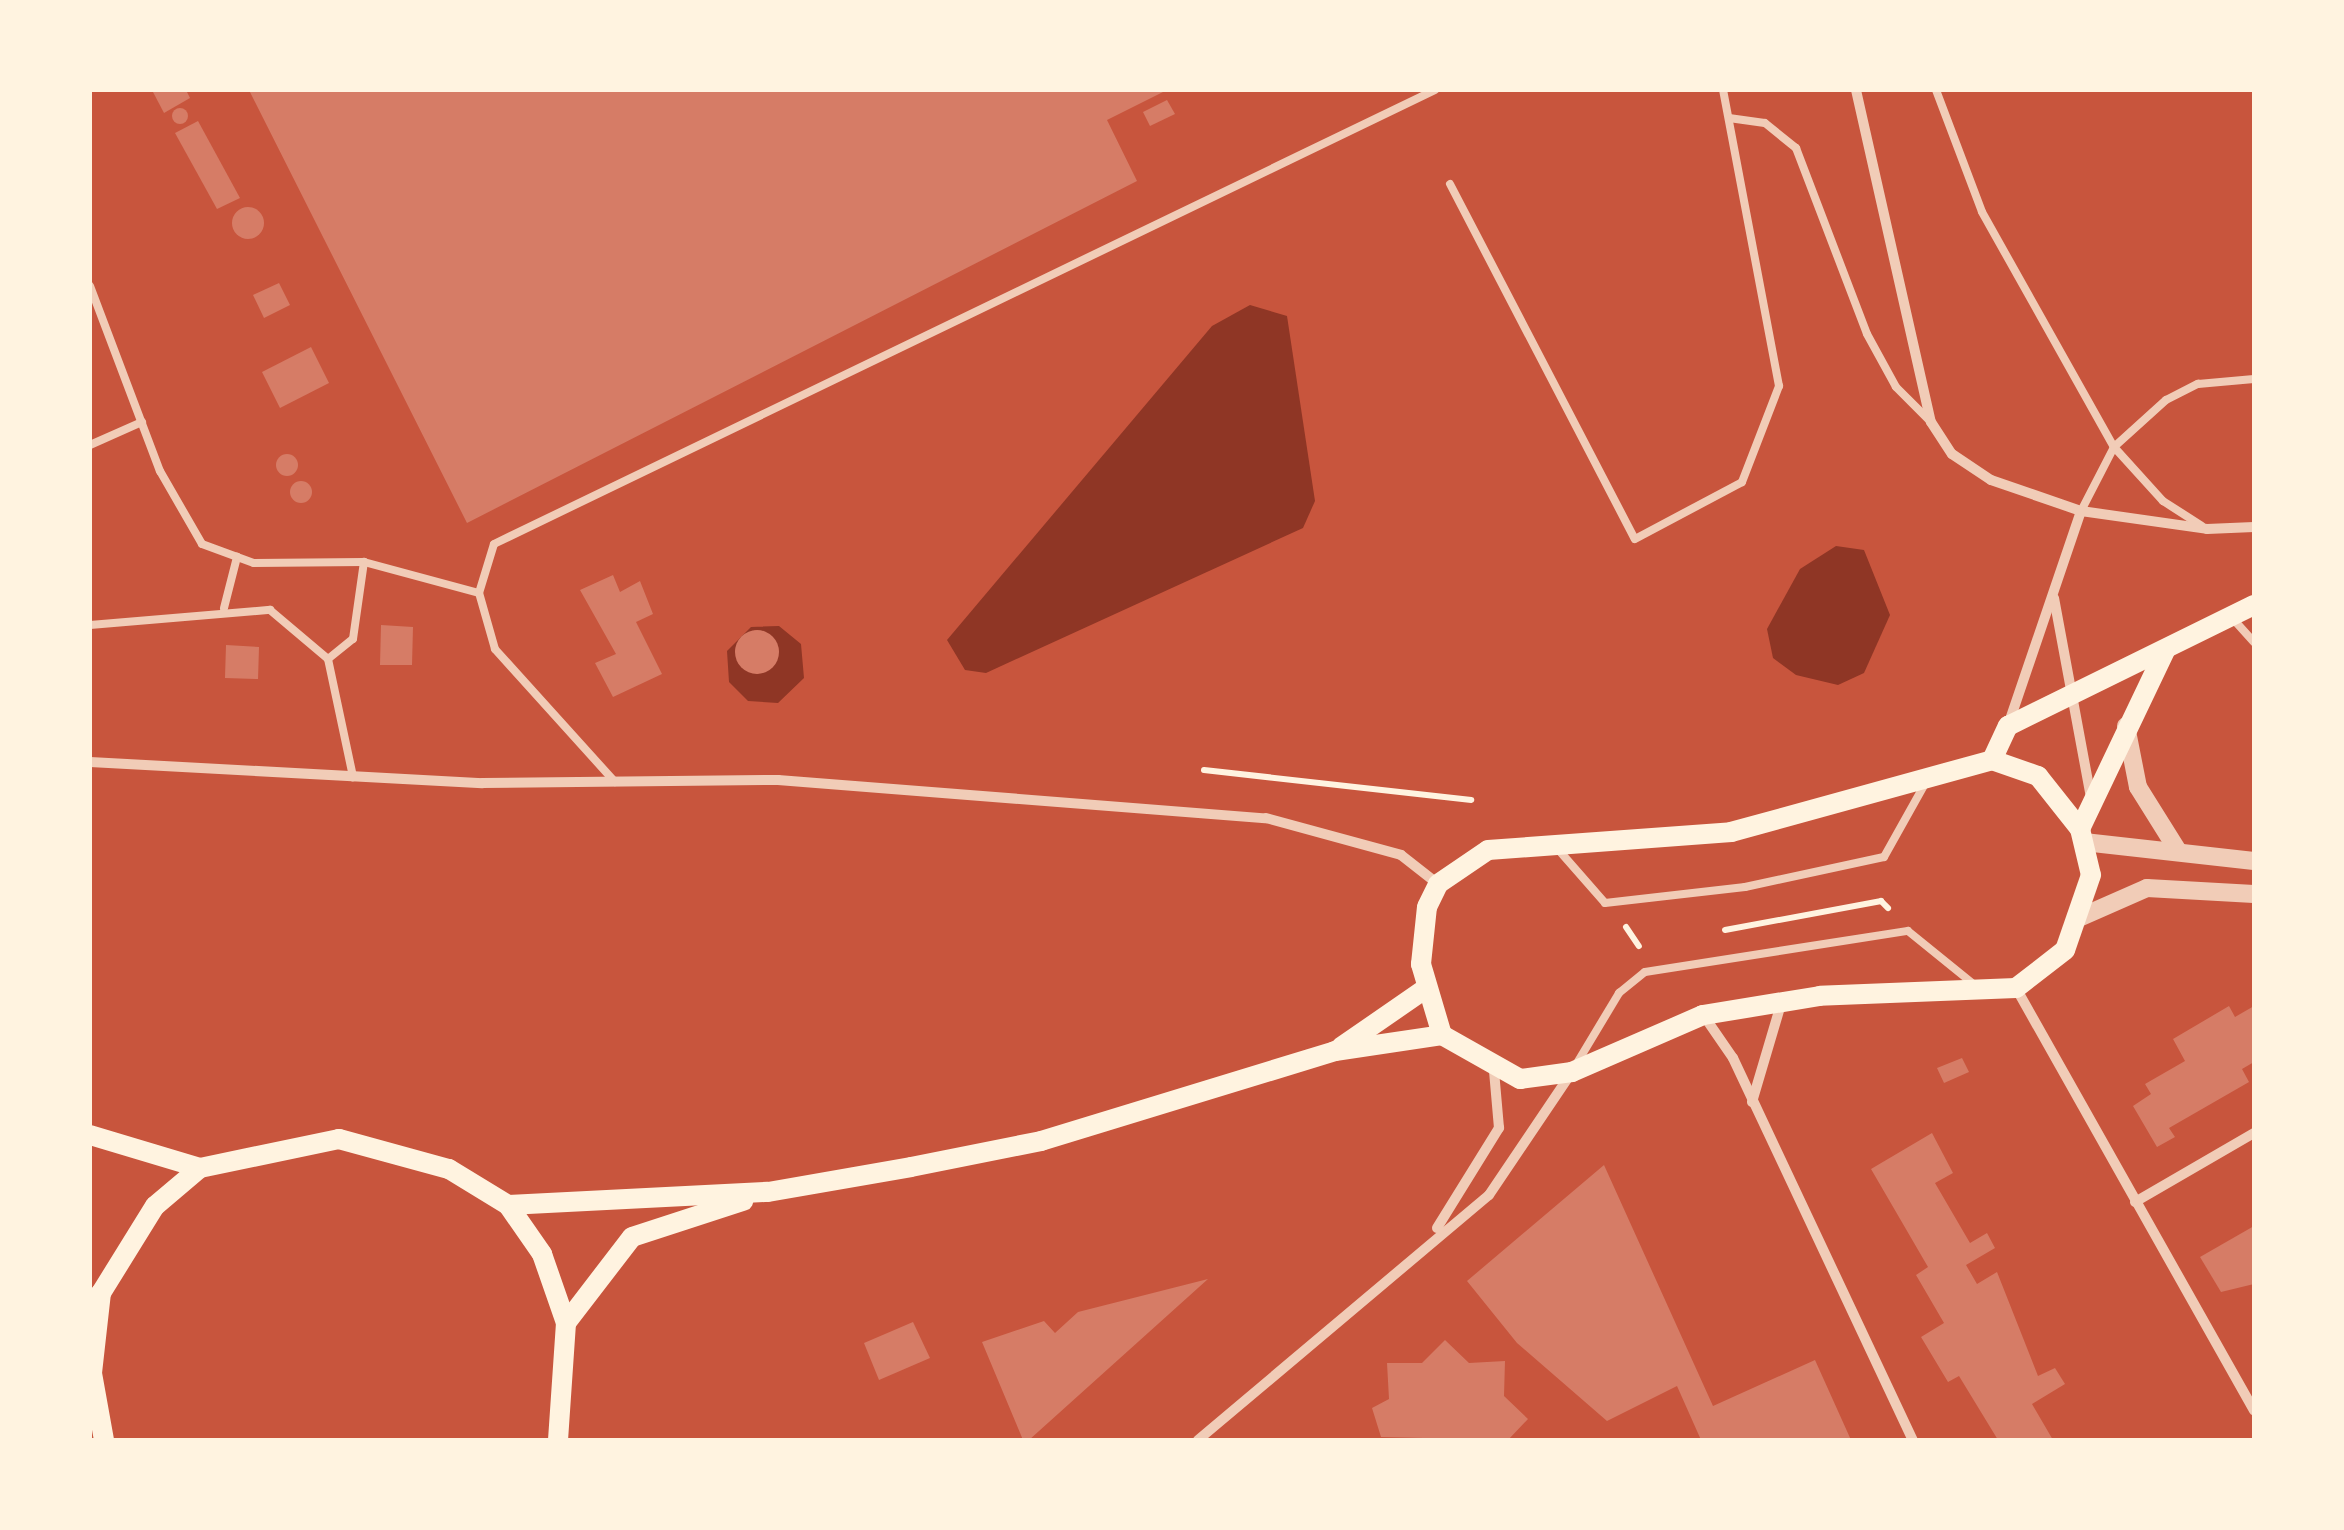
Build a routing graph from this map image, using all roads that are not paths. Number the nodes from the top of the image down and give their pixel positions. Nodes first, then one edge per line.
1 (1435, 90) edge
2 (1724, 90) edge
3 (1856, 90) edge
4 (1936, 90) edge
5 (1729, 118) junction
6 (1450, 184) dead end
7 (90, 286) edge
8 (2254, 380) edge
9 (142, 422) junction
10 (1931, 422) junction
11 (90, 445) edge
12 (2114, 447) junction
13 (2081, 511) junction
14 (2254, 526) edge
15 (2207, 529) junction
16 (237, 557) junction
17 (364, 562) junction
18 (479, 593) junction
19 (2054, 597) junction
20 (2254, 605) edge
21 (224, 608) junction
22 (2230, 616) junction
23 (90, 626) edge
24 (2254, 642) edge
25 (2166, 649) junction
26 (328, 658) junction
27 (2072, 691) junction
28 (2008, 726) junction
29 (2126, 726) junction
30 (1992, 760) junction
31 (90, 762) edge
32 (1930, 773) junction
33 (354, 776) junction
34 (614, 782) junction
35 (2092, 803) junction
36 (2082, 836) junction
37 (1552, 842) junction
38 (2178, 850) junction
39 (2254, 860) edge
40 (1438, 884) junction
41 (2254, 894) edge
42 (2081, 917) junction
43 (2016, 988) junction
44 (1424, 989) junction
45 (1982, 992) junction
46 (1782, 1002) junction
47 (1703, 1015) junction
48 (1442, 1035) junction
49 (1335, 1052) junction
50 (1494, 1071) junction
51 (1572, 1072) junction
52 (1752, 1108) junction
53 (2254, 1133) edge
54 (90, 1135) edge
55 (200, 1168) junction
56 (768, 1192) junction
57 (2135, 1202) junction
58 (508, 1205) junction
59 (1431, 1237) junction
60 (96, 1285) edge
61 (566, 1323) junction
62 (2254, 1411) edge
63 (103, 1439) edge
64 (1202, 1439) edge
65 (558, 1440) edge
66 (1913, 1440) edge

1 - 18 lane
2 - 5 lane
3 - 10 street
4 - 12 lane
5 - 6 lane
5 - 10 lane
7 - 9 lane
8 - 12 lane
9 - 11 lane
9 - 16 lane
10 - 13 street
12 - 13 lane
12 - 15 lane
13 - 15 street
13 - 19 street
14 - 15 street
16 - 17 lane
16 - 21 lane
17 - 18 lane
17 - 26 lane
18 - 34 lane
19 - 27 street
19 - 28 street
20 - 22 main road
21 - 23 lane
21 - 26 lane
22 - 24 lane
22 - 25 main road
25 - 27 main road
25 - 29 main road
26 - 33 lane
27 - 28 main road
27 - 35 street
28 - 30 main road
29 - 35 main road
29 - 38 street
30 - 32 main road
30 - 36 main road
31 - 33 street
32 - 37 main road
32 - 37 lane
33 - 34 street
34 - 40 street
35 - 36 main road
36 - 38 street
36 - 42 main road
37 - 40 main road
38 - 39 street
40 - 44 main road
41 - 42 street
42 - 43 main road
43 - 45 main road
43 - 57 street
44 - 48 main road
44 - 49 main road
45 - 46 main road
45 - 51 lane
46 - 47 main road
46 - 52 street
47 - 51 main road
47 - 52 street
48 - 49 main road
48 - 50 main road
49 - 56 main road
50 - 51 main road
50 - 59 street
51 - 59 street
52 - 66 street
53 - 57 street
54 - 55 main road
55 - 58 main road
55 - 60 main road
56 - 58 main road
56 - 61 main road
57 - 62 street
58 - 61 main road
59 - 64 street
60 - 63 main road
61 - 65 main road

